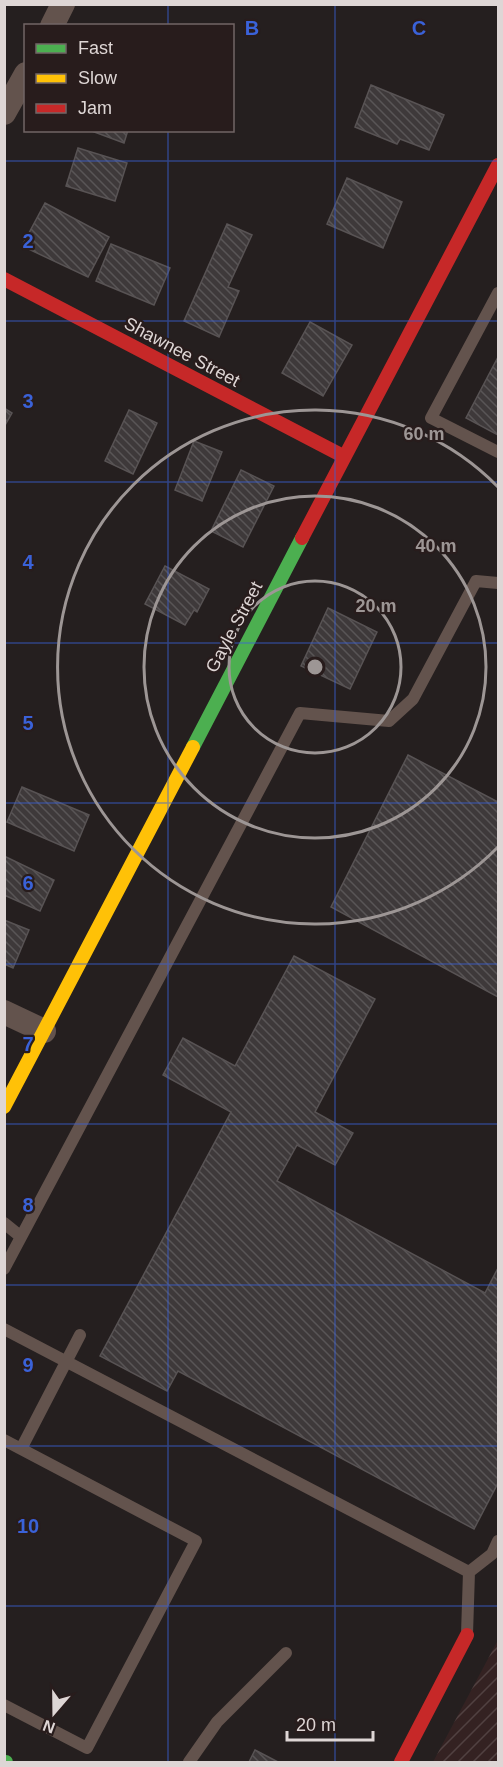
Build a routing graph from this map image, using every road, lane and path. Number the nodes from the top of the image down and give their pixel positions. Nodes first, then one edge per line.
1 (63, 4) edge
2 (53, 24) edge
3 (24, 78) edge
4 (4, 113) edge
5 (498, 165) edge
6 (4, 279) edge
7 (498, 293) edge
8 (498, 452) edge
9 (343, 456) junction
10 (498, 583) edge
11 (4, 1012) edge
12 (44, 1031) junction
13 (4, 1107) edge
14 (4, 1223) edge
15 (20, 1236) junction
16 (4, 1269) edge
17 (4, 1329) edge
18 (80, 1335) dead end
19 (67, 1361) junction
20 (4, 1440) edge
21 (21, 1449) junction
22 (498, 1541) edge
23 (469, 1572) junction
24 (467, 1635) joint
25 (286, 1653) dead end
26 (4, 1705) edge
27 (189, 1762) edge
28 (401, 1762) edge

1 - 2 street
3 - 4 street
5 - 9 street, Gayle Street
6 - 9 street, Shawnee Street
7 - 8 lane
9 - 12 street, Gayle Street
10 - 15 lane
11 - 12 street
12 - 13 street, Gayle Street
14 - 15 lane
15 - 16 lane
17 - 19 lane
18 - 19 lane
19 - 21 lane
19 - 23 lane
20 - 21 lane
21 - 26 lane
22 - 23 lane
23 - 24 lane
24 - 28 street
25 - 27 lane

